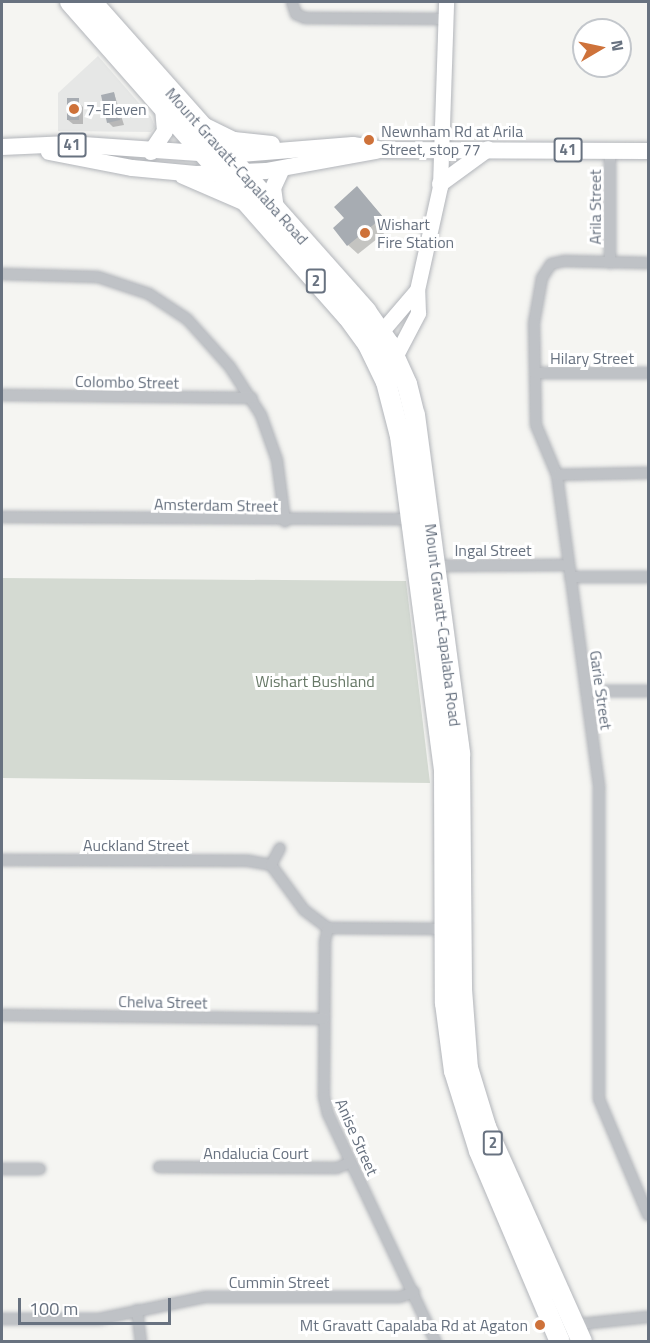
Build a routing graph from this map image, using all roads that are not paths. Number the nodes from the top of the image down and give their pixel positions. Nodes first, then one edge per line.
1 (70, 2) edge
2 (92, 2) edge
3 (292, 2) edge
4 (446, 2) edge
5 (446, 19) junction
6 (163, 107) junction
7 (199, 123) junction
8 (2, 147) edge
9 (25, 147) junction
10 (303, 148) junction
11 (442, 149) junction
12 (488, 149) junction
13 (384, 150) junction
14 (610, 151) junction
15 (648, 151) edge
16 (151, 152) junction
17 (205, 155) junction
18 (225, 164) junction
19 (282, 169) junction
20 (244, 172) junction
21 (178, 173) junction
22 (440, 183) junction
23 (248, 204) junction
24 (276, 209) junction
25 (610, 263) junction
26 (648, 263) edge
27 (2, 274) edge
28 (417, 290) junction
29 (381, 332) junction
30 (386, 359) junction
31 (535, 373) junction
32 (648, 373) edge
33 (2, 395) edge
34 (252, 398) junction
35 (648, 473) edge
36 (557, 475) junction
37 (2, 517) edge
38 (420, 518) junction
39 (285, 520) junction
40 (569, 565) junction
41 (426, 566) junction
42 (570, 577) junction
43 (648, 577) edge
44 (586, 691) junction
45 (648, 691) edge
46 (280, 848) dead end
47 (2, 860) edge
48 (271, 865) junction
49 (328, 928) junction
50 (453, 929) junction
51 (2, 1015) edge
52 (324, 1019) junction
53 (351, 1162) junction
54 (159, 1167) dead end
55 (2, 1169) edge
56 (40, 1169) dead end
57 (648, 1215) edge
58 (414, 1292) junction
59 (137, 1310) junction
60 (648, 1317) edge
61 (2, 1319) edge
62 (578, 1333) edge
63 (557, 1334) edge
64 (141, 1341) edge
65 (436, 1341) edge

1 - 6 highway, Mount Gravatt-Capalaba Road / 2
2 - 7 highway, Mount Gravatt-Capalaba Road / 2
3 - 5 street
4 - 5 main road
5 - 11 main road
6 - 16 main road
6 - 17 highway, Mount Gravatt-Capalaba Road / 2
7 - 10 main road
7 - 18 highway, Mount Gravatt-Capalaba Road / 2
8 - 9 main road, 41
9 - 16 main road, 41
9 - 21 main road, 41
10 - 13 main road, 41
10 - 18 main road, 41
11 - 12 main road, 41
11 - 13 main road, 41
11 - 22 main road
12 - 14 main road, 41
12 - 22 main road
13 - 19 main road, 41
14 - 15 main road, 41
14 - 25 street, Arila Street
16 - 17 main road, 41
17 - 18 highway, Mount Gravatt-Capalaba Road / 2
18 - 20 highway, Mount Gravatt-Capalaba Road / 2
18 - 21 main road, 41
18 - 23 highway, Mount Gravatt-Capalaba Road / 2
19 - 20 main road, 41
19 - 24 main road
20 - 24 highway, Mount Gravatt-Capalaba Road / 2
21 - 23 main road
22 - 28 main road
23 - 30 highway, Mount Gravatt-Capalaba Road / 2
24 - 29 highway, Mount Gravatt-Capalaba Road / 2
25 - 26 street, Garie Street
25 - 31 street, Garie Street
27 - 34 street
28 - 29 main road
28 - 30 main road
29 - 30 highway, Mount Gravatt-Capalaba Road / 2
30 - 38 highway, Mount Gravatt-Capalaba Road / 2
31 - 32 street, Hilary Street
31 - 36 street, Garie Street
33 - 34 street, Colombo Street
34 - 39 street
35 - 36 street
36 - 40 street, Garie Street
37 - 39 street, Amsterdam Street
38 - 39 street, Amsterdam Street
38 - 41 highway, Mount Gravatt-Capalaba Road / 2
40 - 41 street, Ingal Street
40 - 42 street, Garie Street
41 - 50 highway, Mount Gravatt-Capalaba Road / 2
42 - 43 street
42 - 44 street, Garie Street
44 - 45 street
44 - 57 street, Garie Street
46 - 48 street
47 - 48 street, Auckland Street
48 - 49 street
49 - 50 street
49 - 52 street, Anise Street
50 - 62 highway, Mount Gravatt-Capalaba Road / 2
50 - 63 highway, Mount Gravatt-Capalaba Road / 2
51 - 52 street, Chelva Street
52 - 53 street, Anise Street
53 - 54 street, Andalucia Court
53 - 58 street, Anise Street
55 - 56 street
58 - 59 street, Cummin Street
58 - 65 street, Anise Street
59 - 61 street, Cummin Street
59 - 64 street
60 - 62 street
62 - 63 street

